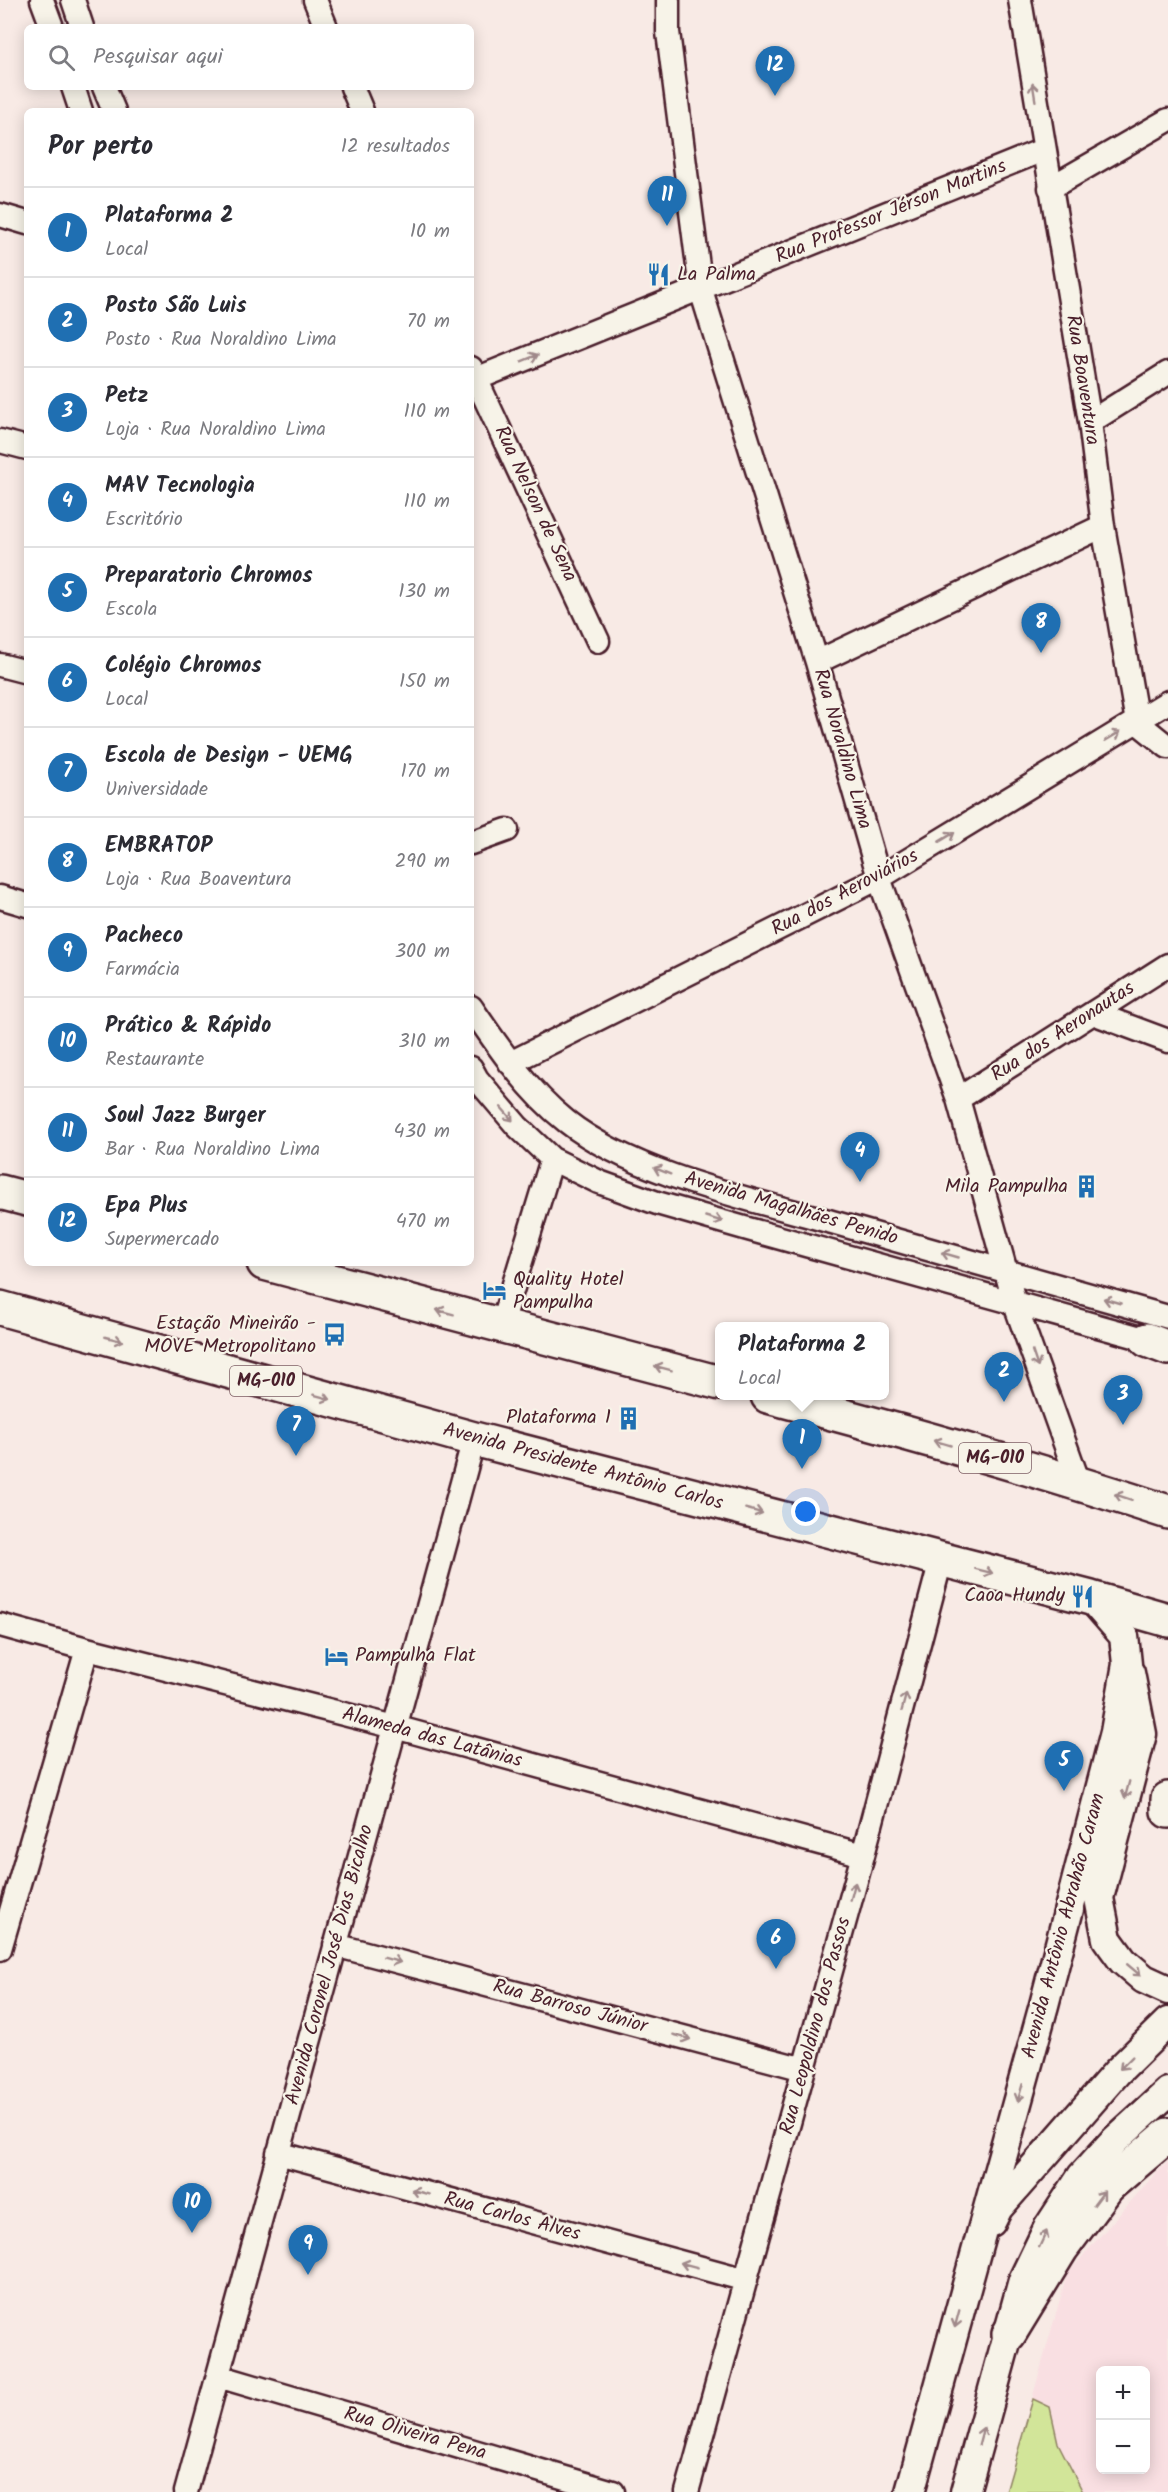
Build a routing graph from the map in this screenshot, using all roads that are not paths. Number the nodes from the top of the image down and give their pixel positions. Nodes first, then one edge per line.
1 (42, 0) edge
2 (73, 0) edge
3 (315, 0) edge
4 (668, 0) edge
5 (1020, 0) edge
6 (51, 24) edge
7 (81, 24) edge
8 (325, 24) edge
9 (74, 90) edge
10 (105, 90) edge
11 (353, 90) edge
12 (80, 108) edge
13 (113, 108) edge
14 (361, 108) edge
15 (1168, 120) edge
16 (1044, 150) junction
17 (1050, 188) junction
18 (0, 215) edge
19 (24, 222) edge
20 (701, 290) junction
21 (1168, 373) edge
22 (474, 376) edge
23 (474, 378) edge
24 (1090, 422) junction
25 (0, 441) edge
26 (24, 447) edge
27 (1103, 526) junction
28 (598, 641) dead end
29 (818, 662) junction
30 (0, 665) edge
31 (24, 671) edge
32 (1168, 702) edge
33 (1137, 722) junction
34 (1168, 747) edge
35 (507, 830) dead end
36 (474, 842) edge
37 (879, 878) junction
38 (0, 897) edge
39 (24, 904) edge
40 (1168, 965) edge
41 (474, 1011) edge
42 (1093, 1013) junction
43 (1168, 1041) edge
44 (510, 1063) junction
45 (474, 1074) edge
46 (958, 1099) junction
47 (552, 1159) junction
48 (0, 1192) edge
49 (24, 1198) edge
50 (275, 1266) edge
51 (1006, 1271) junction
52 (1016, 1304) junction
53 (0, 1308) edge
54 (501, 1327) junction
55 (1163, 1337) edge
56 (715, 1382) edge
57 (786, 1400) edge
58 (474, 1439) junction
59 (1079, 1483) junction
60 (1168, 1512) edge
61 (941, 1560) junction
62 (1091, 1598) junction
63 (1168, 1620) edge
64 (0, 1625) edge
65 (87, 1649) junction
66 (1127, 1665) junction
67 (395, 1727) junction
68 (1168, 1799) edge
69 (1168, 1811) edge
70 (863, 1855) junction
71 (335, 1945) junction
72 (0, 1948) edge
73 (1168, 1990) edge
74 (1168, 2022) edge
75 (804, 2069) junction
76 (1168, 2092) edge
77 (1168, 2135) edge
78 (278, 2153) junction
79 (972, 2263) junction
80 (746, 2280) junction
81 (1009, 2334) junction
82 (218, 2376) junction
83 (186, 2492) edge
84 (613, 2492) edge
85 (687, 2492) edge
86 (910, 2492) edge
87 (965, 2492) edge

1 - 6 street
2 - 7 street
3 - 8 street
4 - 20 street, Rua Noraldino Lima
16 -> 5 street, Rua Boaventura
9 - 12 street
10 - 13 street
11 - 14 street
15 - 17 street
16 - 17 street, Rua Boaventura
16 - 20 street, Rua Professor Jérson Martins
17 - 24 street, Rua Boaventura
18 - 19 street
22 -> 20 street, Rua Professor Jérson Martins
20 - 29 street, Rua Noraldino Lima
21 - 24 street
23 - 28 street, Rua Nelson de Sena
24 - 27 street, Rua Boaventura
25 - 26 street
27 - 29 street
27 - 33 street, Rua Boaventura
29 - 37 street, Rua Noraldino Lima
30 - 31 street
32 - 33 street, Rua dos Aeroviários
33 - 34 street
37 -> 33 street, Rua dos Aeroviários
35 - 36 street
37 - 44 street, Rua dos Aeroviários
37 - 46 street, Rua Noraldino Lima
38 - 39 street
40 - 42 street, Rua dos Aeronautas
41 - 44 street, Avenida Magalhães Penido
42 - 43 street
42 - 46 street, Rua dos Aeronautas
51 -> 44 street, Avenida Magalhães Penido
45 -> 47 street, Avenida Magalhães Penido
46 - 51 street, Rua Noraldino Lima
47 -> 52 street, Avenida Magalhães Penido
47 - 54 street
48 - 49 highway
54 -> 50 highway
51 - 52 street, Rua Noraldino Lima
55 -> 51 street, Avenida Magalhães Penido
52 - 55 street, Avenida Magalhães Penido
52 -> 59 street, Rua Noraldino Lima
53 -> 58 highway, Avenida Presidente Antônio Carlos / MG-010
56 -> 54 highway
59 -> 57 highway, MG-010
58 -> 61 highway, Avenida Presidente Antônio Carlos / MG-010
58 - 67 street, Avenida Coronel José Dias Bicalho
60 -> 59 highway, MG-010
61 -> 62 highway, Avenida Presidente Antônio Carlos / MG-010
70 -> 61 street, Rua Leopoldino dos Passos
62 - 63 highway, Avenida Presidente Antônio Carlos / MG-010
62 - 66 main road, Avenida Antônio Abrahão Caram
64 - 65 street, Alameda das Latânias
65 - 67 street, Alameda das Latânias
65 - 72 street
66 -> 73 main road
66 -> 79 main road, Avenida Antônio Abrahão Caram
67 - 70 street, Alameda das Latânias
67 - 71 street, Avenida Coronel José Dias Bicalho
68 - 69 highway
75 -> 70 street, Rua Leopoldino dos Passos
71 -> 75 street, Rua Barroso Júnior
71 - 78 street, Avenida Coronel José Dias Bicalho
74 -> 79 main road, Avenida Antônio Abrahão Caram
75 - 80 street, Rua Leopoldino dos Passos
81 -> 76 main road
81 -> 77 highway
80 -> 78 street, Rua Carlos Alves
78 - 82 street, Avenida Coronel José Dias Bicalho
79 -> 86 main road, Avenida Antônio Abrahão Caram
80 - 85 street, Rua Leopoldino dos Passos
87 -> 81 main road
82 - 83 street, Avenida Coronel José Dias Bicalho
82 - 84 street, Rua Oliveira Pena

